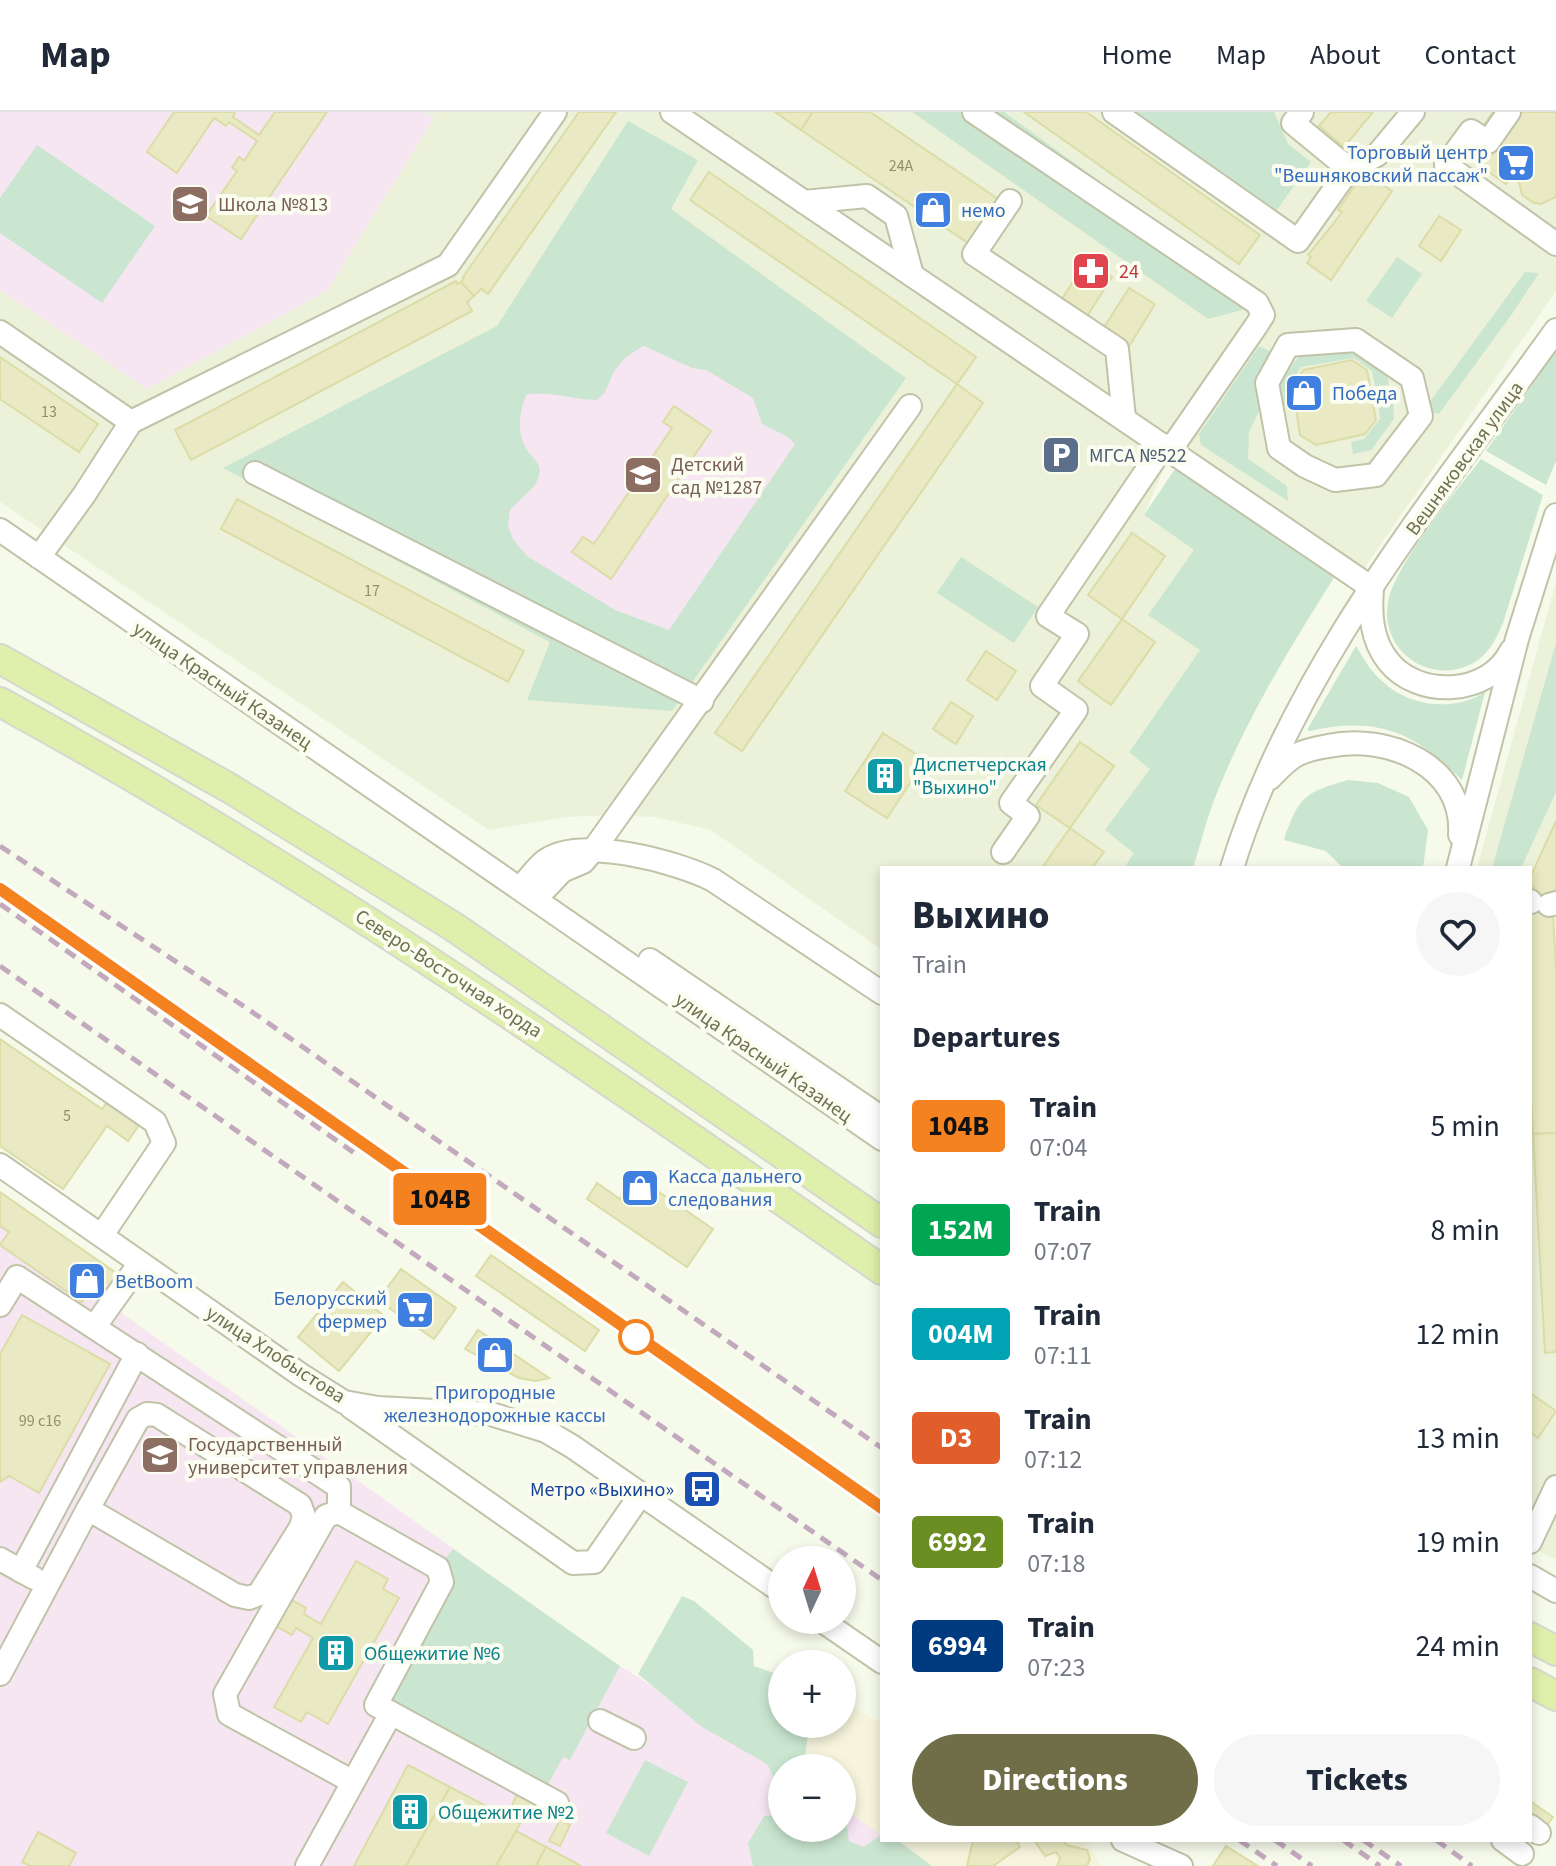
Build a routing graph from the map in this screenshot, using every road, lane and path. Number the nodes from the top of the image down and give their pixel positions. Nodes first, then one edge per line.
1 (555, 112) edge
2 (672, 112) edge
3 (974, 112) edge
4 (1114, 112) edge
5 (1302, 112) edge
6 (1413, 112) edge
7 (1509, 112) edge
8 (1349, 169) junction
9 (1010, 201) dead end
10 (804, 202) junction
11 (1556, 244) edge
12 (912, 275) junction
13 (1556, 330) edge
14 (0, 332) edge
15 (910, 406) dead end
16 (1124, 418) junction
17 (131, 422) junction
18 (1168, 447) junction
19 (255, 473) dead end
20 (1335, 480) joint
21 (1556, 515) edge
22 (0, 530) edge
23 (39, 557) junction
24 (1372, 588) junction
25 (1517, 639) junction
26 (0, 659) edge
27 (702, 701) junction
28 (0, 702) edge
29 (1264, 783) junction
30 (594, 849) junction
31 (1003, 852) dead end
32 (1233, 866) edge
33 (1457, 866) edge
34 (1458, 866) edge
35 (531, 885) junction
36 (880, 992) edge
37 (0, 1015) edge
38 (880, 1117) edge
39 (880, 1138) edge
40 (0, 1165) edge
41 (880, 1222) edge
42 (102, 1235) junction
43 (140, 1263) junction
44 (880, 1269) edge
45 (8, 1275) edge
46 (0, 1305) edge
47 (95, 1326) junction
48 (137, 1354) junction
49 (344, 1402) junction
50 (1556, 1487) edge
51 (641, 1494) junction
52 (88, 1509) junction
53 (339, 1512) junction
54 (1550, 1519) edge
55 (1532, 1540) edge
56 (0, 1559) edge
57 (21, 1571) junction
58 (1532, 1577) edge
59 (768, 1582) edge
60 (46, 1585) junction
61 (1556, 1591) edge
62 (841, 1634) edge
63 (1532, 1638) edge
64 (1556, 1651) edge
65 (880, 1661) edge
66 (0, 1674) edge
67 (1532, 1683) edge
68 (1556, 1696) edge
69 (391, 1713) junction
70 (600, 1721) dead end
71 (634, 1738) dead end
72 (353, 1782) junction
73 (557, 1803) dead end
74 (1123, 1842) edge
75 (1127, 1842) edge
76 (1506, 1842) edge
77 (1522, 1854) dead end
78 (307, 1866) edge
79 (1136, 1866) edge
80 (1181, 1866) edge

1 - 17 street
2 - 10 street
3 - 18 street
4 - 8 street
5 - 8 street
6 - 8 street
7 - 11 street
9 - 16 street
10 - 12 street
10 - 12 street
12 - 16 street
13 - 24 street, Вешняковская улица
14 - 17 street
15 - 27 street
16 - 18 street
17 - 23 street
18 - 24 street
18 - 31 street
19 - 27 street
20 - 20 street
21 - 25 street, Вешняковская улица
22 - 23 street, улица Красный Казанец
23 - 35 street, улица Красный Казанец
24 - 25 street, Вешняковская улица
24 - 29 street, Вешняковская улица
25 - 34 street, Вешняковская улица
26 - 41 main road, Северо-Восточная хорда
27 - 30 street
28 - 44 main road, Северо-Восточная хорда
29 - 32 street, Вешняковская улица
29 - 33 street, Вешняковская улица
30 - 35 street
30 - 36 street
35 - 38 street, улица Красный Казанец
35 - 39 street, улица Красный Казанец
37 - 42 street
40 - 42 street, улица Хлобыстова
42 - 43 street, улица Хлобыстова
43 - 47 street
43 - 49 street, улица Хлобыстова
45 - 46 street
45 - 47 street
47 - 48 street
48 - 53 street
48 - 57 street
49 - 51 street, улица Хлобыстова
49 - 51 street
50 - 54 street
51 - 59 street, улица Хлобыстова
52 - 52 street
52 - 60 street
53 - 69 street
53 - 72 street
54 - 55 street
56 - 57 street
57 - 60 street
58 - 61 street
60 - 66 street
62 - 65 street
63 - 64 main road
67 - 68 main road
69 - 72 street
69 - 73 street
70 - 71 street
72 - 78 street
74 - 79 street
75 - 80 street
76 - 77 street

